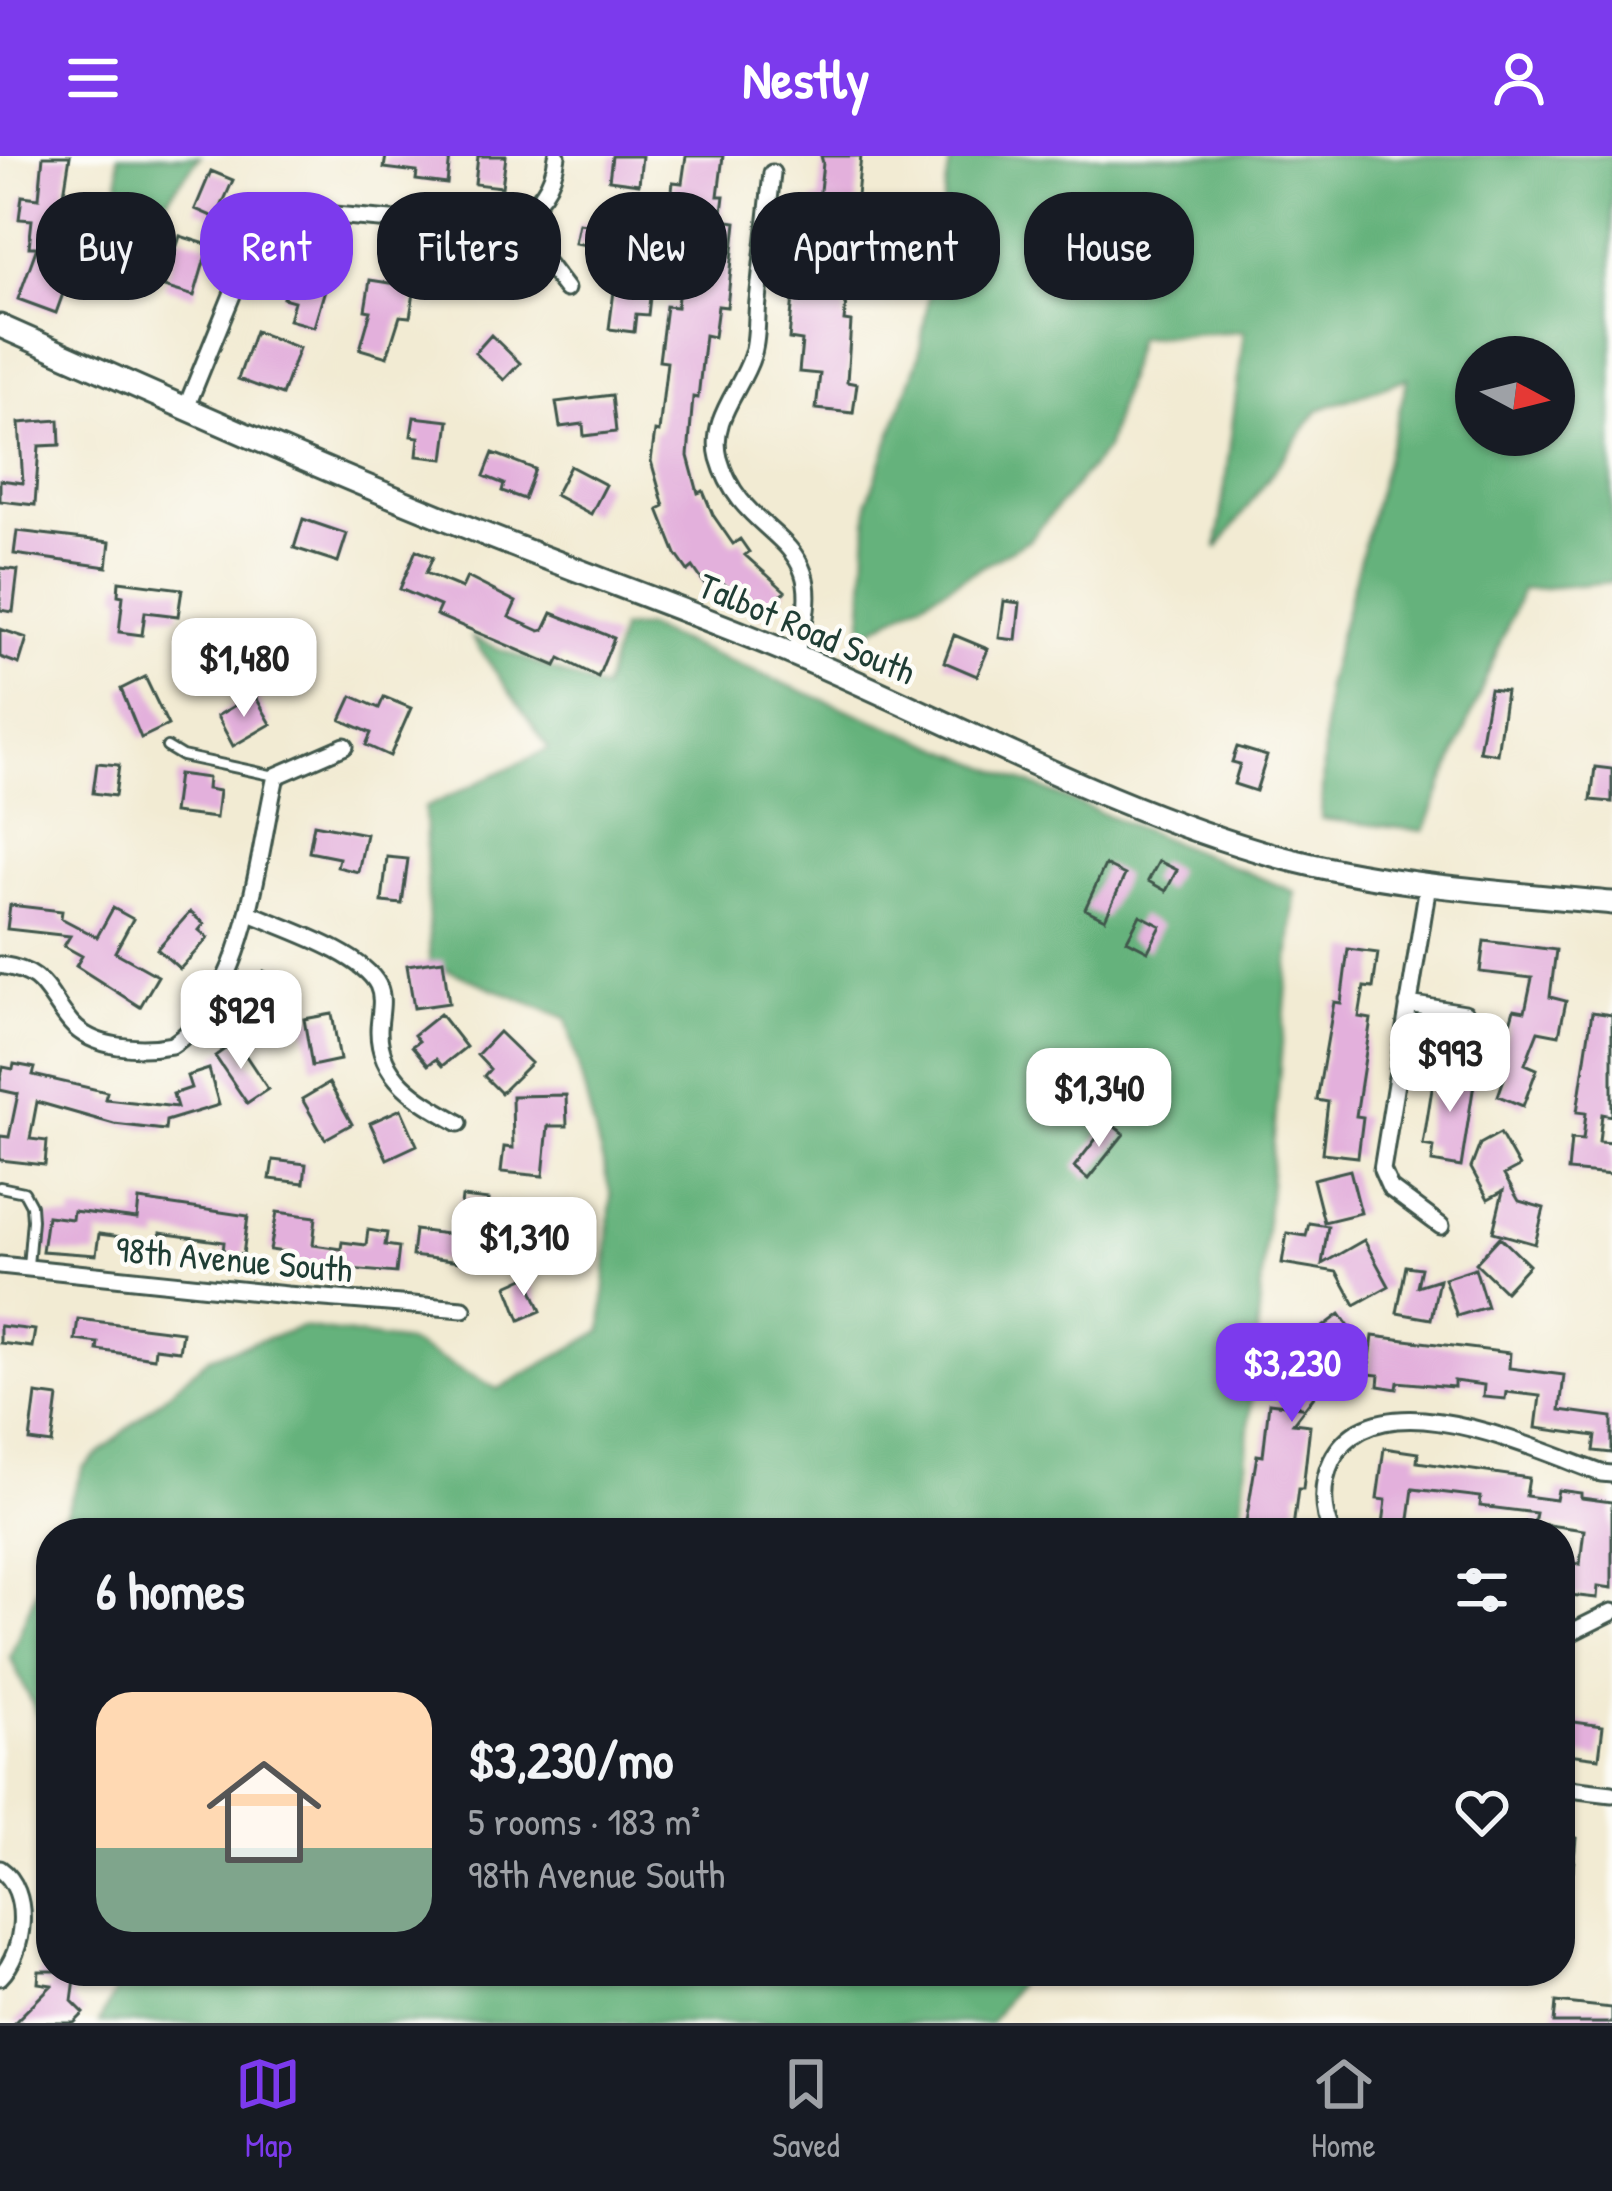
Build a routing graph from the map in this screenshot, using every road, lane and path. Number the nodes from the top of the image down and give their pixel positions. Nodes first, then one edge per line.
1 (557, 156) edge
2 (779, 156) edge
3 (772, 173) joint
4 (546, 192) edge
5 (377, 219) edge
6 (561, 282) edge
7 (566, 289) dead end
8 (0, 326) edge
9 (186, 408) junction
10 (794, 655) junction
11 (345, 746) dead end
12 (167, 747) dead end
13 (276, 776) junction
14 (1428, 885) junction
15 (1612, 903) edge
16 (250, 913) junction
17 (0, 964) edge
18 (1408, 1004) junction
19 (1465, 1013) dead end
20 (459, 1123) dead end
21 (0, 1187) edge
22 (1441, 1226) dead end
23 (0, 1265) edge
24 (28, 1268) junction
25 (463, 1309) dead end
26 (1612, 1474) edge
27 (1326, 1518) edge
28 (1612, 1612) edge
29 (1575, 1630) edge
30 (1575, 1790) edge
31 (1612, 1794) edge
32 (0, 1869) edge
33 (0, 1977) edge

1 - 4 street
2 - 3 lane
3 - 10 street
5 - 9 street
6 - 7 street
8 - 9 street, Talbot Road South
9 - 10 street, Talbot Road South
10 - 14 street, Talbot Road South
11 - 13 street
12 - 13 lane
13 - 16 street
14 - 15 street, Talbot Road South
14 - 18 street
16 - 17 street
16 - 20 street
18 - 19 street
18 - 22 street
21 - 24 lane
23 - 24 street, 98th Avenue South
24 - 25 street, 98th Avenue South
26 - 27 street
28 - 29 street
30 - 31 street
32 - 33 street

